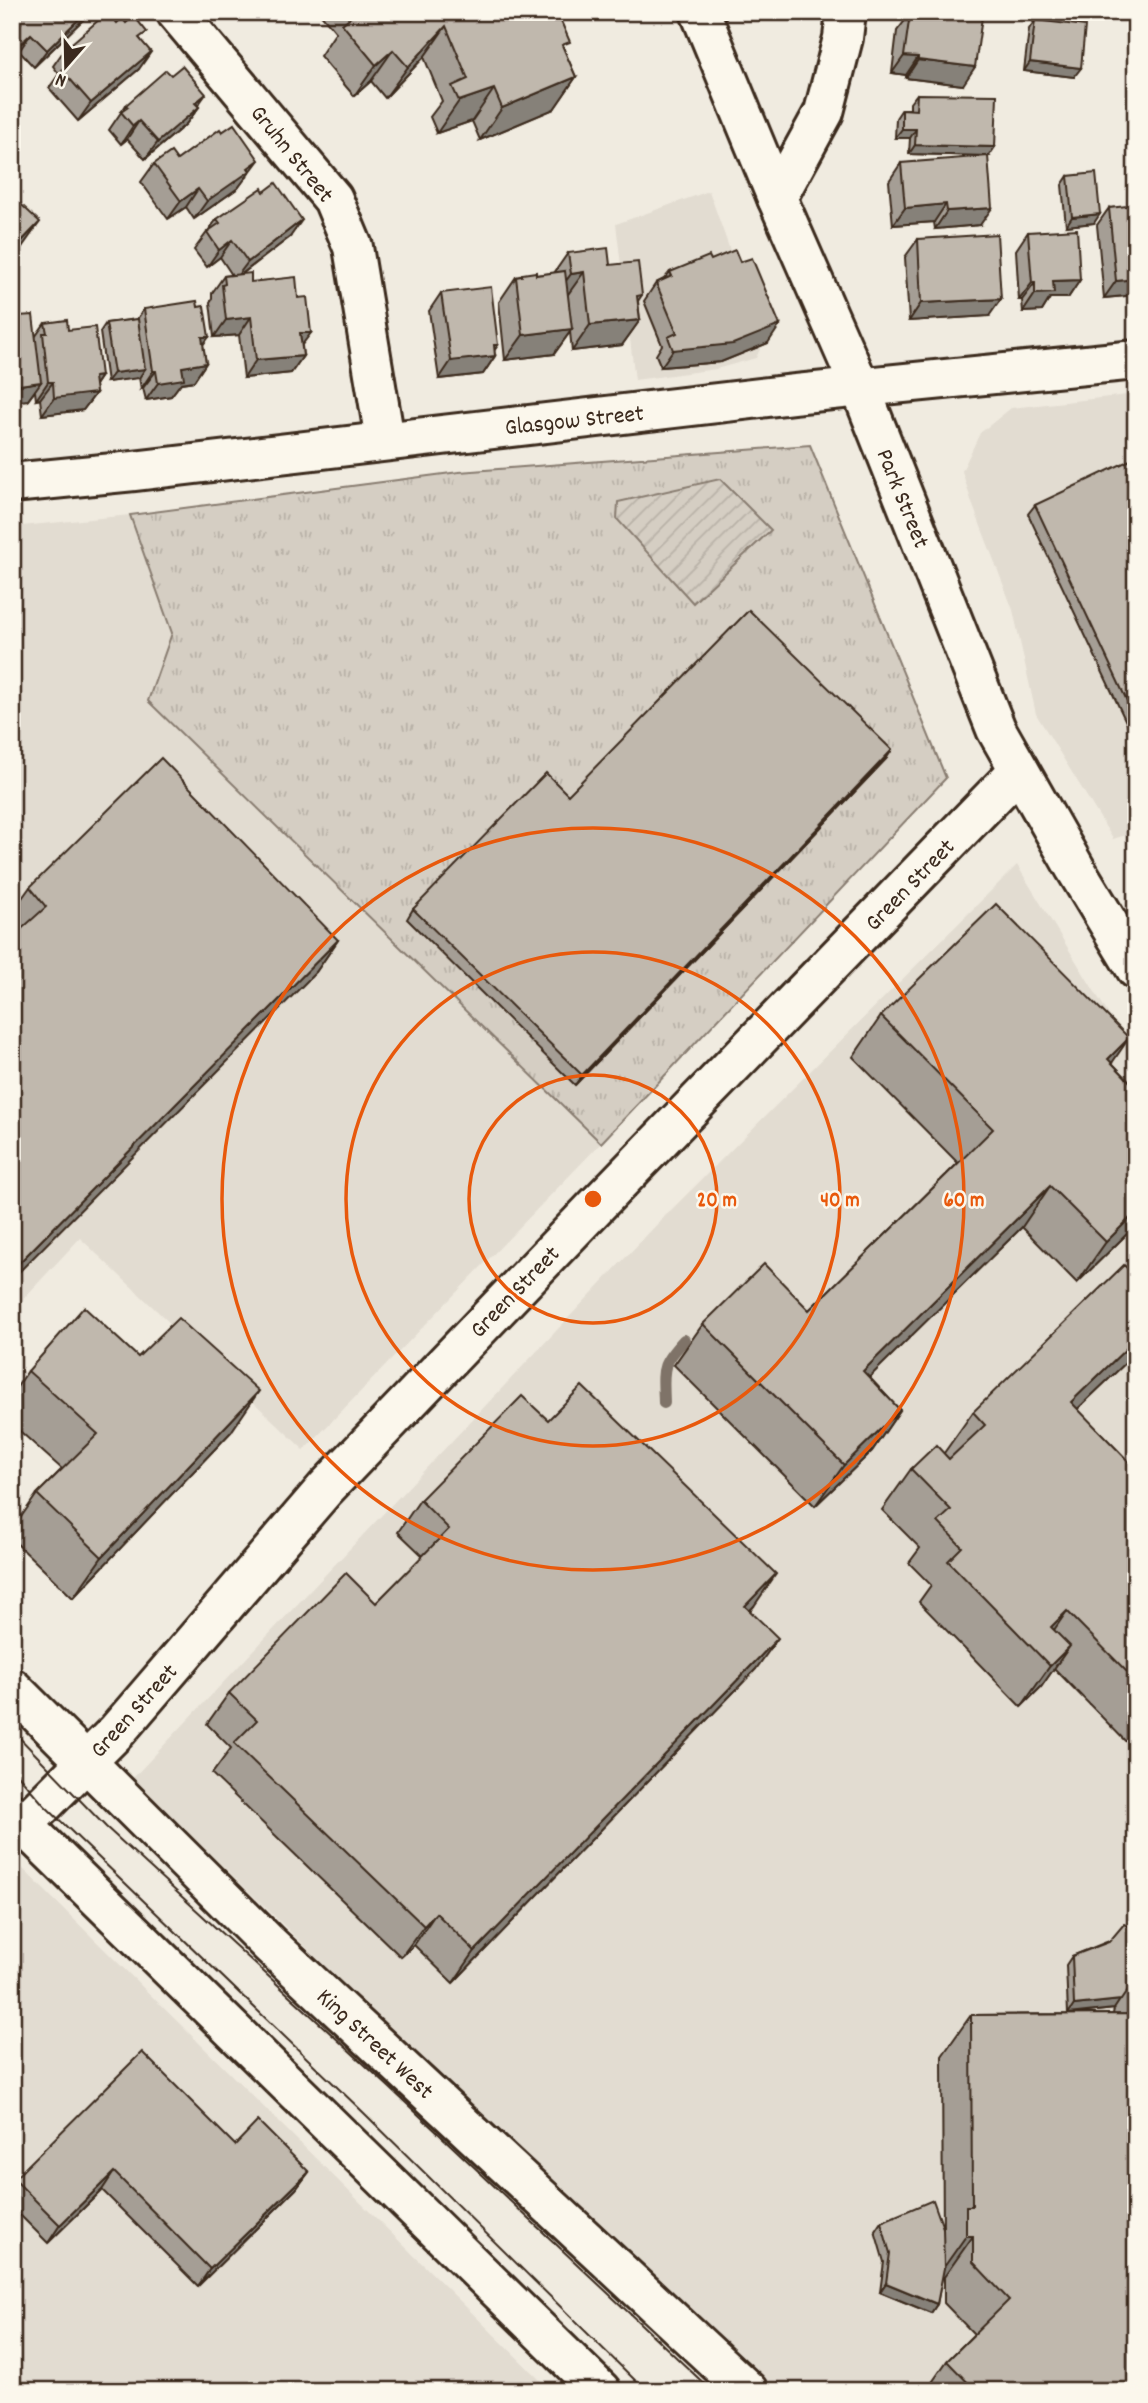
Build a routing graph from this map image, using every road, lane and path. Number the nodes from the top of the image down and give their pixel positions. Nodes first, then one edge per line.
1 (176, 12) edge
2 (700, 12) edge
3 (846, 12) edge
4 (777, 198) junction
5 (1136, 360) edge
6 (860, 387) junction
7 (385, 440) junction
8 (12, 483) edge
9 (1019, 770) junction
10 (1136, 969) edge
11 (12, 1688) edge
12 (86, 1762) junction
13 (18, 1819) edge
14 (601, 2391) edge
15 (748, 2391) edge

1 - 7 street, Gruhn Street
2 - 4 street, Park Street
3 - 4 street
4 - 6 street, Park Street
5 - 6 street, Glasgow Street
6 - 7 street, Glasgow Street
6 - 9 street, Park Street
7 - 8 street, Glasgow Street
9 - 10 street, Park Street
9 - 12 street, Green Street
11 - 12 street, King Street West
12 - 13 street, Green Street
12 - 15 street, King Street West
13 - 14 street

